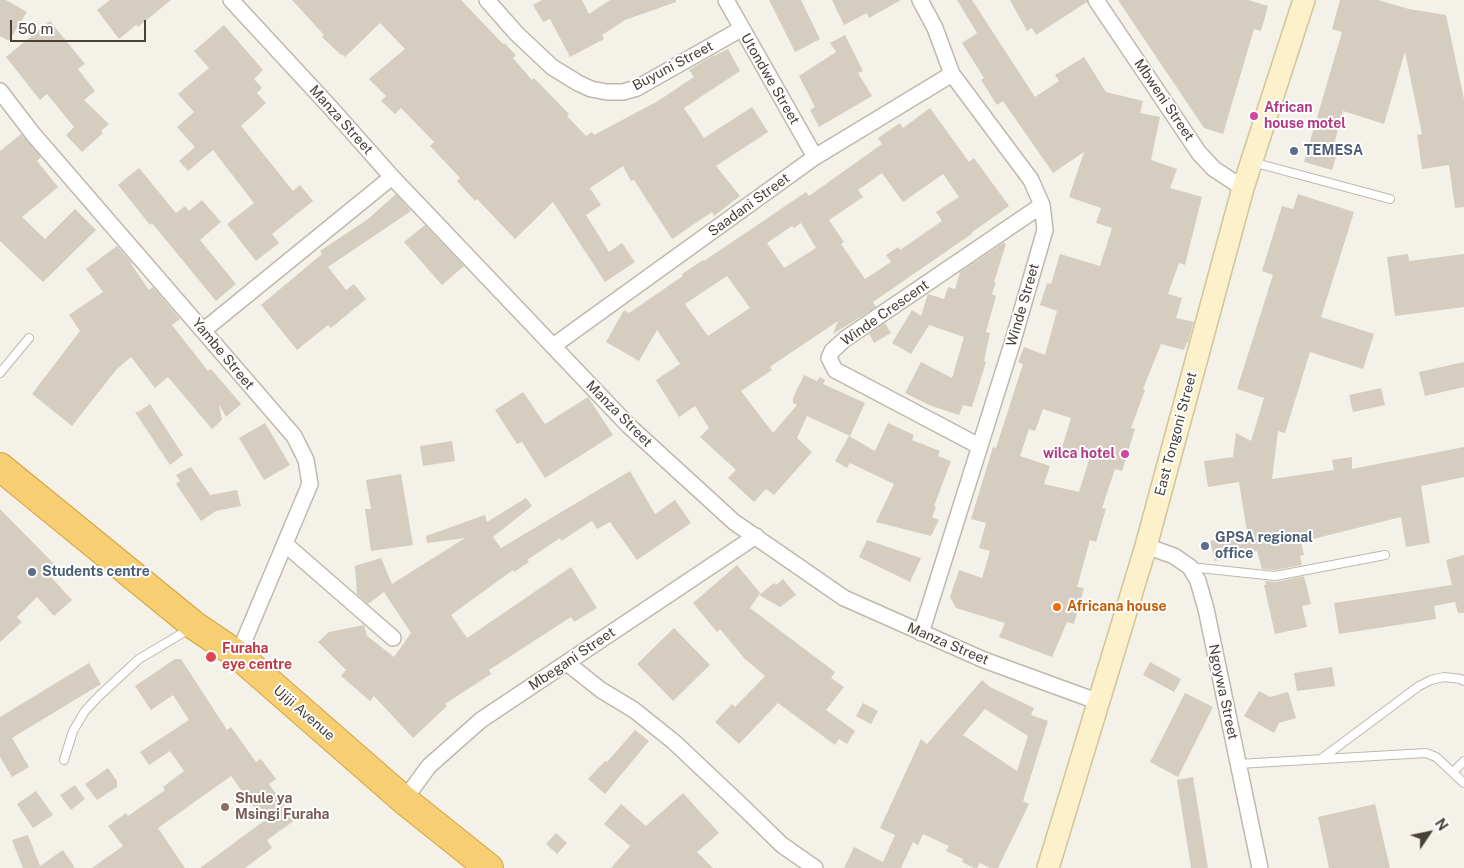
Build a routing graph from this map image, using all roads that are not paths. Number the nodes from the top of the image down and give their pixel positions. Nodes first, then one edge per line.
1 (231, 0) edge
2 (487, 0) edge
3 (726, 0) edge
4 (920, 0) edge
5 (1096, 0) edge
6 (1304, 0) edge
7 (741, 29) junction
8 (952, 74) junction
9 (0, 91) edge
10 (815, 157) junction
11 (1252, 162) junction
12 (392, 177) junction
13 (1243, 188) junction
14 (1390, 199) dead end
15 (1042, 206) junction
16 (204, 330) junction
17 (30, 338) dead end
18 (553, 346) junction
19 (0, 373) edge
20 (979, 446) junction
21 (0, 467) edge
22 (756, 536) junction
23 (285, 544) junction
24 (1146, 546) junction
25 (1385, 555) dead end
26 (1190, 567) junction
27 (195, 626) junction
28 (921, 633) junction
29 (393, 638) dead end
30 (238, 655) junction
31 (567, 663) junction
32 (1464, 681) edge
33 (1100, 702) junction
34 (1321, 759) junction
35 (64, 760) dead end
36 (1464, 761) edge
37 (1238, 764) junction
38 (1453, 772) junction
39 (1464, 783) edge
40 (404, 800) junction
41 (488, 868) edge
42 (815, 868) edge
43 (1048, 868) edge
44 (1260, 868) edge

1 - 12 street, Manza Street
2 - 7 street, Buyuni Street
3 - 7 street, Utondwe Street
4 - 8 street, Winde Street
5 - 13 street, Mbweni Street
6 - 11 street, East Tongoni Street
7 - 10 street, Utondwe Street
8 - 10 street, Saadani Street
8 - 15 street, Winde Street
9 - 16 street, Yambe Street
10 - 18 street, Saadani Street
11 - 13 street, East Tongoni Street
11 - 14 lane
12 - 16 street
12 - 18 street, Manza Street
13 - 24 street, East Tongoni Street
15 - 20 street, Winde Street
15 - 20 street, Winde Crescent
16 - 23 street, Yambe Street
17 - 19 lane
18 - 22 street, Manza Street
20 - 28 street, Winde Street
21 - 27 highway, Ujiji Avenue
22 - 28 street, Manza Street
22 - 31 street, Mbegani Street
23 - 29 street
23 - 30 street, Yambe Street
24 - 26 street
24 - 33 street, East Tongoni Street
25 - 26 lane
26 - 37 street, Ngoywa Street
27 - 30 highway, Ujiji Avenue
27 - 35 lane
28 - 33 street, Manza Street
30 - 40 highway, Ujiji Avenue
31 - 40 street, Mbegani Street
31 - 42 street
32 - 34 lane
33 - 43 street, East Tongoni Street
34 - 37 lane
34 - 38 lane
36 - 38 lane
37 - 44 street, Ngoywa Street
38 - 39 lane
40 - 41 highway, Ujiji Avenue

